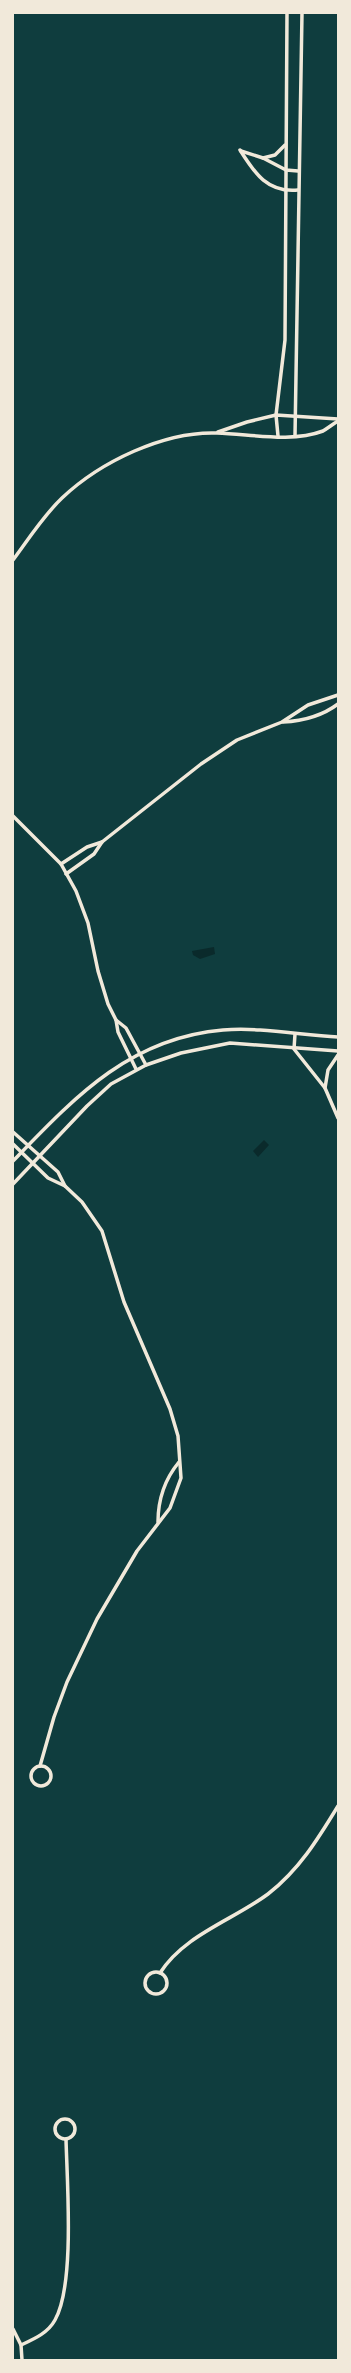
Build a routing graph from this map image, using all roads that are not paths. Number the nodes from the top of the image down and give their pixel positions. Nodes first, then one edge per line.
1 (287, 13) edge
2 (302, 13) edge
3 (285, 146) junction
4 (263, 158) junction
5 (286, 170) junction
6 (298, 171) junction
7 (298, 190) junction
8 (285, 191) junction
9 (276, 415) junction
10 (296, 415) junction
11 (338, 420) edge
12 (215, 433) junction
13 (278, 436) junction
14 (295, 436) junction
15 (13, 560) edge
16 (338, 695) edge
17 (338, 704) edge
18 (282, 722) junction
19 (13, 816) edge
20 (102, 842) junction
21 (61, 864) junction
22 (66, 874) junction
23 (116, 1020) junction
24 (295, 1034) junction
25 (338, 1037) edge
26 (294, 1049) junction
27 (338, 1051) edge
28 (139, 1052) junction
29 (338, 1055) edge
30 (129, 1058) junction
31 (146, 1064) junction
32 (136, 1069) junction
33 (325, 1088) junction
34 (338, 1118) edge
35 (13, 1132) edge
36 (13, 1144) edge
37 (29, 1145) junction
38 (21, 1153) junction
39 (40, 1155) junction
40 (13, 1162) edge
41 (31, 1164) junction
42 (13, 1184) edge
43 (65, 1186) junction
44 (179, 1462) junction
45 (158, 1522) junction
46 (40, 1766) junction
47 (338, 1806) edge
48 (160, 1973) junction
49 (66, 2139) junction
50 (13, 2329) edge
51 (21, 2345) junction
52 (22, 2360) edge

1 - 3 street
2 - 6 street
3 - 4 street
3 - 5 street
4 - 5 street
4 - 8 street
5 - 6 street
5 - 8 street
6 - 7 street
7 - 8 street
7 - 10 street
8 - 9 street
9 - 10 street
9 - 12 street
9 - 13 street
10 - 11 street
10 - 14 street
11 - 14 street
12 - 13 street
12 - 15 street
13 - 14 street
16 - 18 street
17 - 18 street
18 - 20 street
19 - 21 street
20 - 21 street
20 - 22 street
21 - 22 street
22 - 23 street
23 - 28 street
23 - 30 street
24 - 25 street
24 - 26 street
24 - 28 street
26 - 27 street
26 - 31 street
26 - 33 street
28 - 30 street
28 - 31 street
29 - 33 street
30 - 32 street
30 - 37 street
31 - 32 street
32 - 39 street
33 - 34 street
35 - 37 street
36 - 38 street
37 - 38 street
37 - 39 street
38 - 40 street
38 - 41 street
39 - 41 street
39 - 43 street
41 - 42 street
41 - 43 street
43 - 44 street
44 - 45 street
44 - 45 street
45 - 46 street
46 - 46 street
47 - 48 street
48 - 48 street
49 - 49 street
49 - 51 street
50 - 51 street
51 - 52 street

